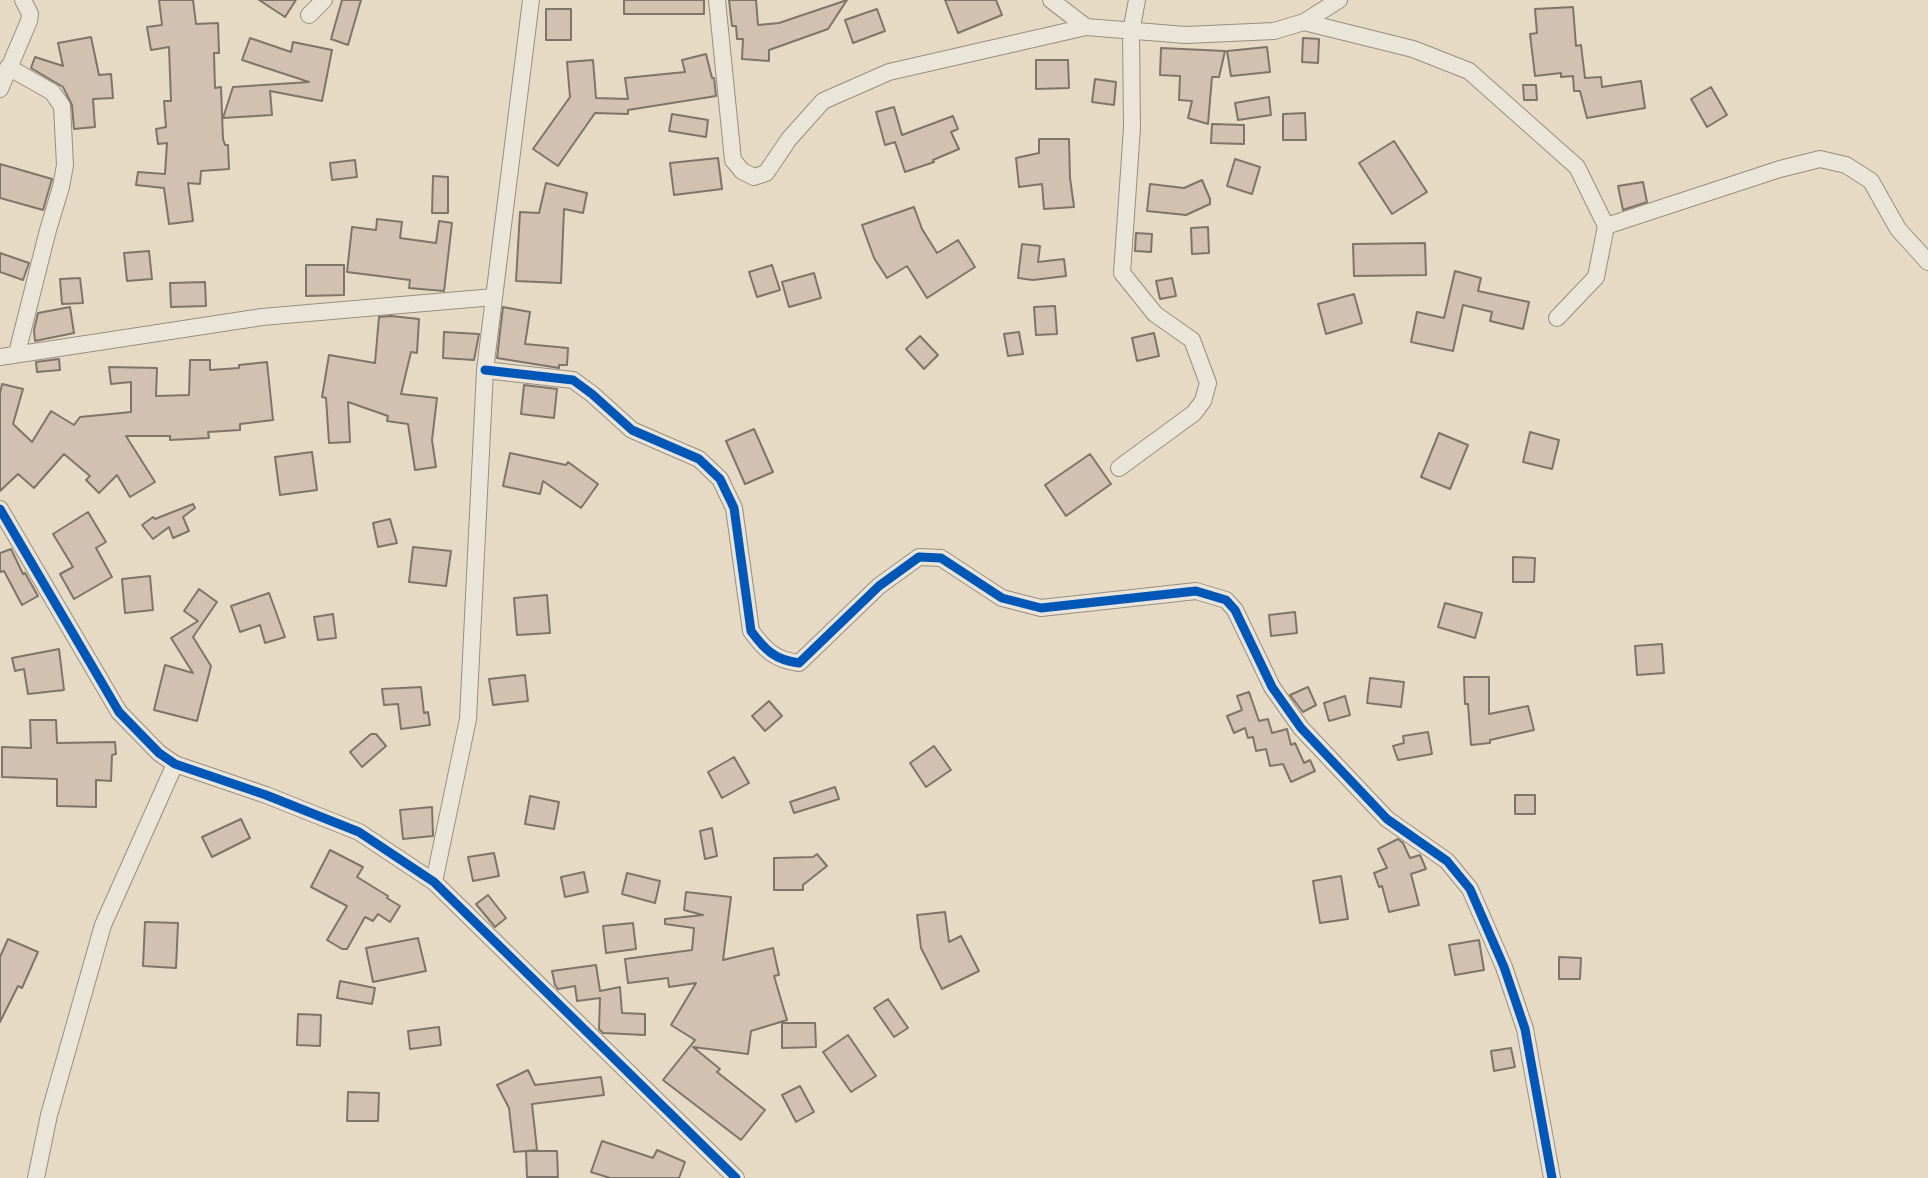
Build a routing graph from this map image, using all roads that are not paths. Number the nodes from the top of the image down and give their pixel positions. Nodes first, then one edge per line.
1 (23, 0) edge
2 (324, 0) edge
3 (531, 0) edge
4 (717, 0) edge
5 (1051, 0) edge
6 (1137, 0) edge
7 (1339, 0) edge
8 (309, 15) dead end
9 (1304, 22) junction
10 (1086, 27) junction
11 (1131, 32) junction
12 (8, 67) junction
13 (0, 89) edge
14 (1606, 226) junction
15 (1928, 262) edge
16 (494, 297) junction
17 (1557, 318) dead end
18 (17, 353) junction
19 (0, 357) edge
20 (485, 370) junction
21 (1119, 468) dead end
22 (0, 509) edge
23 (175, 764) junction
24 (434, 882) junction
25 (36, 1178) edge
26 (736, 1178) edge
27 (1552, 1178) edge

1 - 12 street
2 - 8 street
3 - 16 street
4 - 10 street
5 - 10 street
6 - 11 street
7 - 9 street
9 - 11 street
9 - 14 street
10 - 11 street
11 - 21 street
12 - 13 street
12 - 18 street
14 - 15 street
14 - 17 street
16 - 18 street
16 - 20 street
18 - 19 street
20 - 24 street
20 - 27 street
22 - 23 street
23 - 24 street
23 - 25 street
24 - 26 street

